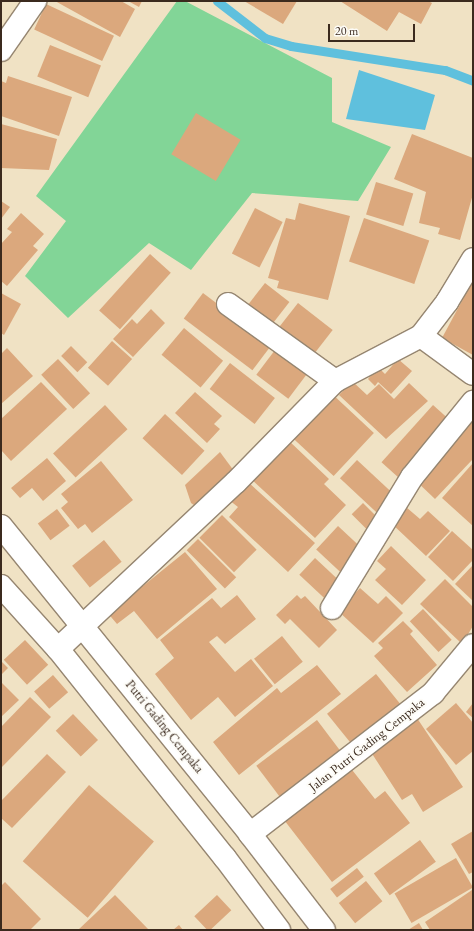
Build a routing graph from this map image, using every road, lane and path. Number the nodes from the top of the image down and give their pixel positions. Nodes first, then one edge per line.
1 (35, 1) edge
2 (1, 50) edge
3 (473, 259) edge
4 (228, 304) dead end
5 (421, 336) junction
6 (473, 374) edge
7 (336, 380) junction
8 (473, 402) edge
9 (1, 526) edge
10 (3, 594) edge
11 (332, 608) dead end
12 (83, 627) junction
13 (473, 645) edge
14 (58, 649) junction
15 (250, 834) junction
16 (279, 930) edge
17 (324, 930) edge

1 - 2 street
3 - 5 street
4 - 7 street
5 - 6 street
5 - 7 street
7 - 12 street
8 - 11 street
9 - 12 street, Putri Gading Cempaka
10 - 14 street
12 - 14 street
12 - 15 street, Putri Gading Cempaka
13 - 15 street, Jalan Putri Gading Cempaka
14 - 16 street
15 - 17 street, Putri Gading Cempaka

